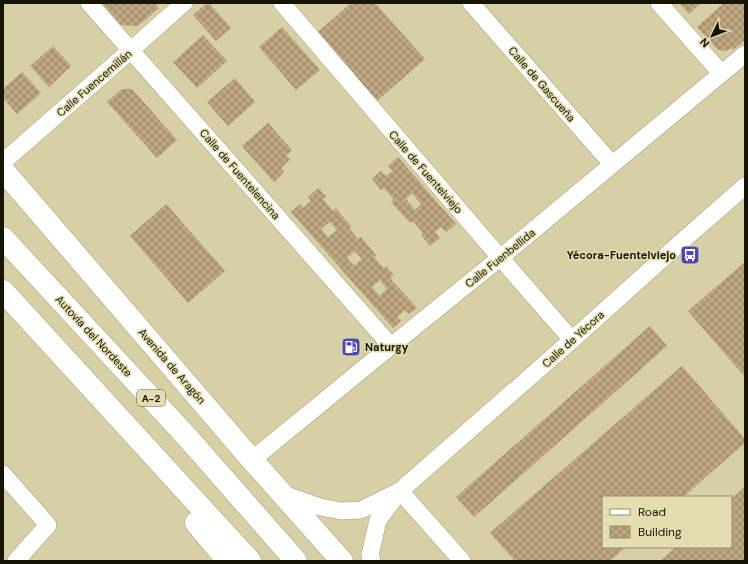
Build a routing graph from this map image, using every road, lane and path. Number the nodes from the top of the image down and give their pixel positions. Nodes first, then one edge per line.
1 (89, 3) edge
2 (184, 3) edge
3 (282, 3) edge
4 (471, 3) edge
5 (659, 3) edge
6 (131, 50) junction
7 (745, 54) edge
8 (721, 74) junction
9 (3, 162) edge
10 (612, 164) junction
11 (3, 170) edge
12 (745, 186) edge
13 (3, 238) edge
14 (500, 258) junction
15 (3, 291) edge
16 (3, 310) edge
17 (572, 340) junction
18 (391, 346) junction
19 (252, 460) junction
20 (3, 474) edge
21 (400, 491) junction
22 (283, 494) junction
23 (206, 534) junction
24 (16, 561) edge
25 (228, 561) edge
26 (231, 561) edge
27 (250, 561) edge
28 (296, 561) edge
29 (342, 561) edge
30 (372, 561) edge
31 (462, 561) edge

1 - 6 street, Calle de Fuentelencina
2 - 6 street, Calle Fuencemillán
3 - 14 street, Calle de Fuentelviejo
4 - 10 street, Calle de Gascueña
5 - 8 street
6 - 9 street, Calle Fuencemillán
6 - 18 street, Calle de Fuentelencina
7 - 8 street, Calle Fuenbellida
8 - 10 street, Calle Fuenbellida
10 - 14 street, Calle Fuenbellida
11 - 19 main road, Avenida de Aragón
12 - 17 street, Calle de Yécora
13 - 28 main road, Autovía del Nordeste / A-2
14 - 17 street, Calle de Fuentelviejo
14 - 18 street, Calle Fuenbellida
15 - 27 main road
16 - 23 main road
17 - 21 street, Calle de Yécora
18 - 19 street, Calle Fuenbellida
19 - 22 main road, Avenida de Aragón
20 - 24 street
21 - 22 street, Calle de Yécora
21 - 30 street, Calle de Yécora
21 - 31 street
22 - 29 main road, Avenida de Aragón
23 - 25 main road
23 - 26 main road

